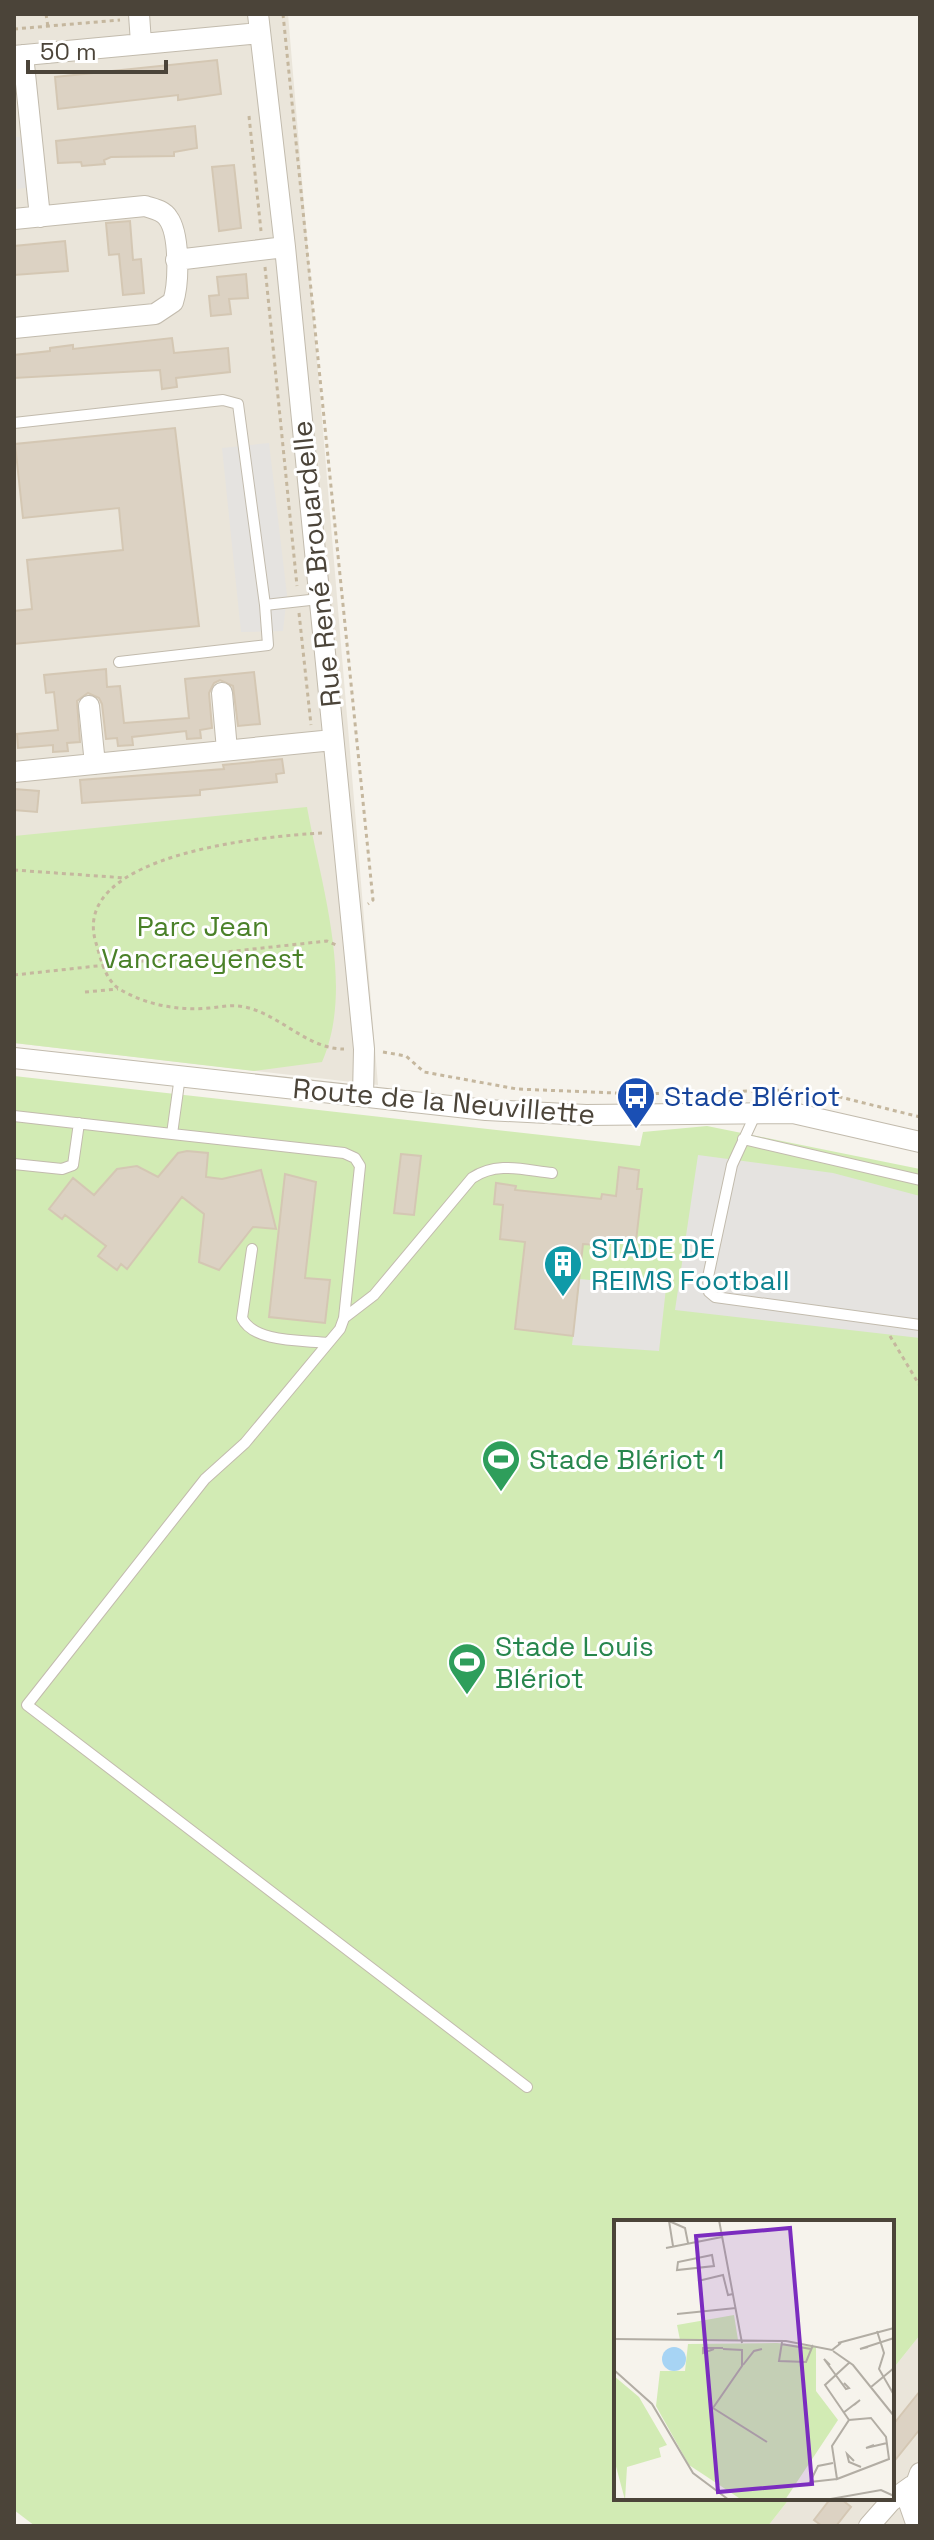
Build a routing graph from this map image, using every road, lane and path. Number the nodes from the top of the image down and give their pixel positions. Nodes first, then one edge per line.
1 (46, 14) edge
2 (283, 14) edge
3 (139, 16) edge
4 (259, 24) edge
5 (48, 27) junction
6 (14, 29) edge
7 (141, 43) junction
8 (18, 56) edge
9 (248, 110) dead end
10 (40, 217) junction
11 (14, 219) edge
12 (285, 247) junction
13 (263, 249) junction
14 (176, 260) junction
15 (14, 328) edge
16 (14, 423) edge
17 (309, 600) junction
18 (265, 605) junction
19 (119, 662) dead end
20 (222, 693) dead end
21 (89, 706) dead end
22 (323, 741) junction
23 (227, 750) junction
24 (95, 764) junction
25 (14, 772) edge
26 (322, 833) dead end
27 (14, 870) edge
28 (126, 878) junction
29 (351, 920) junction
30 (331, 928) dead end
31 (333, 944) junction
32 (354, 951) junction
33 (103, 965) junction
34 (14, 975) edge
35 (118, 989) junction
36 (85, 992) dead end
37 (364, 1049) junction
38 (14, 1058) edge
39 (180, 1076) junction
40 (363, 1096) junction
41 (756, 1113) junction
42 (14, 1116) edge
43 (920, 1117) edge
44 (79, 1123) junction
45 (172, 1134) junction
46 (743, 1139) junction
47 (920, 1142) edge
48 (14, 1164) edge
49 (552, 1173) dead end
50 (920, 1180) edge
51 (252, 1249) dead end
52 (344, 1318) junction
53 (880, 1320) junction
54 (920, 1325) edge
55 (328, 1343) junction
56 (920, 1386) edge
57 (527, 2087) dead end
58 (916, 2480) edge
59 (894, 2498) edge
60 (892, 2500) edge
61 (869, 2526) edge
62 (917, 2526) edge

1 - 5 path
2 - 29 path
3 - 5 path
3 - 7 street
4 - 7 street
4 - 12 street, Rue René Brouardelle
5 - 6 path
7 - 8 street
8 - 10 street
9 - 13 path
10 - 11 street
10 - 14 street
12 - 13 street
12 - 17 street, Rue René Brouardelle
13 - 14 street
13 - 17 path
14 - 15 street
16 - 18 lane
17 - 18 lane
17 - 22 street, Rue René Brouardelle
17 - 22 path
18 - 19 lane
20 - 23 street
21 - 24 street
22 - 23 street
22 - 29 street, Rue René Brouardelle
23 - 24 street
24 - 25 street
26 - 28 path
27 - 28 path
28 - 33 path
29 - 32 street, Rue René Brouardelle
30 - 31 path
31 - 32 path
31 - 33 path
32 - 37 street, Rue René Brouardelle
33 - 34 path
33 - 35 path
35 - 36 path
35 - 37 path
37 - 40 street, Rue René Brouardelle
37 - 43 path
38 - 39 street, Route de la Neuvillette
39 - 40 street, Route de la Neuvillette
39 - 45 lane
40 - 41 street, Route de la Neuvillette
41 - 46 lane
41 - 47 street, Route de la Neuvillette
42 - 44 lane
44 - 45 lane
44 - 48 lane
45 - 52 lane
46 - 50 lane
46 - 53 lane
49 - 52 lane
51 - 55 lane
52 - 55 lane
53 - 54 lane
53 - 56 path
55 - 57 lane
58 - 59 street
58 - 62 street
60 - 61 street

